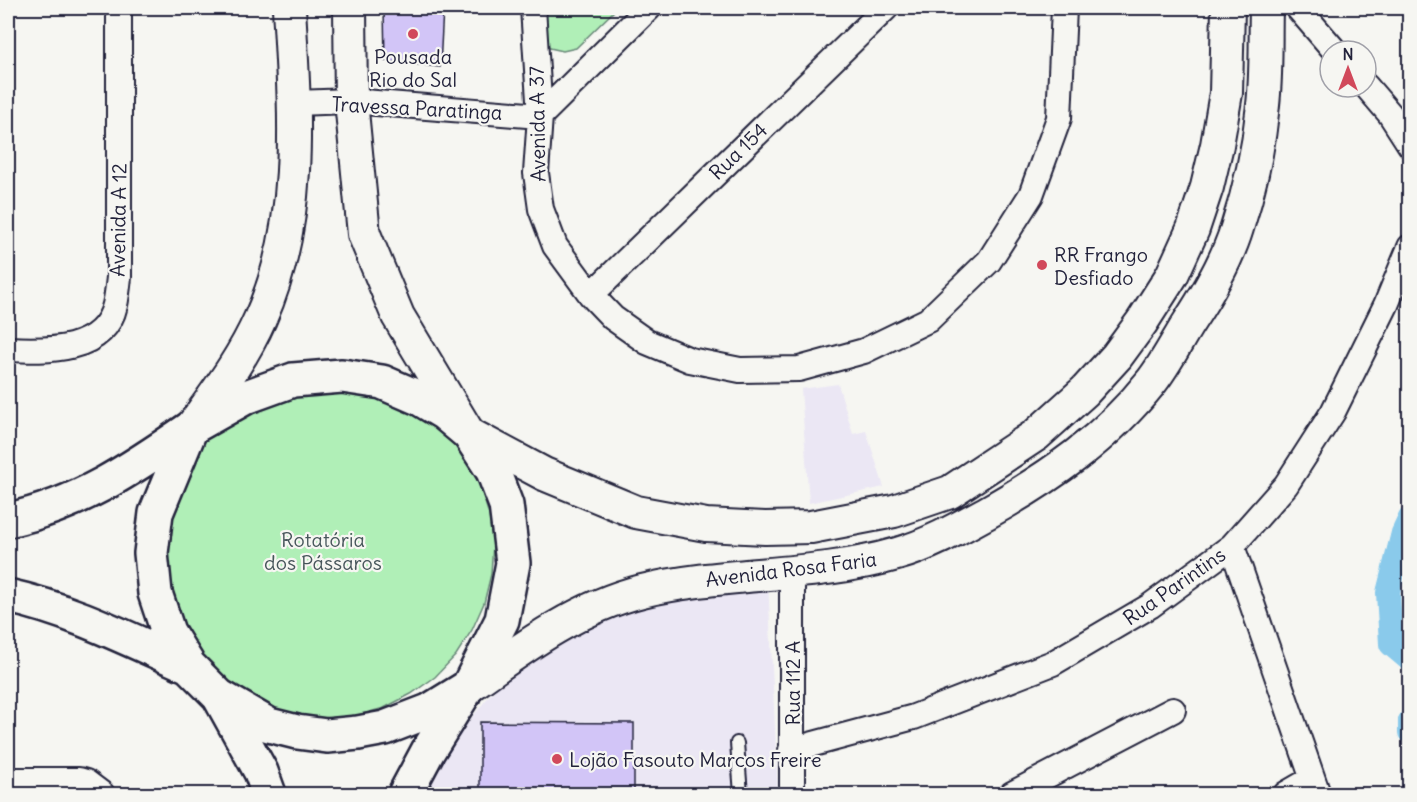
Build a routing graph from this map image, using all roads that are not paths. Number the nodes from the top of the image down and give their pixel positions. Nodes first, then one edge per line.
1 (119, 8) edge
2 (289, 8) edge
3 (350, 8) edge
4 (532, 8) edge
5 (649, 8) edge
6 (886, 8) edge
7 (1064, 8) edge
8 (1228, 8) edge
9 (1266, 8) edge
10 (1298, 8) edge
11 (1325, 39) edge
12 (1377, 99) edge
13 (351, 101) junction
14 (295, 103) junction
15 (540, 116) junction
16 (1410, 145) edge
17 (1410, 247) edge
18 (591, 295) junction
19 (8, 349) edge
20 (192, 428) junction
21 (469, 434) junction
22 (8, 519) edge
23 (1232, 546) junction
24 (792, 571) junction
25 (8, 596) edge
26 (189, 666) junction
27 (468, 687) junction
28 (219, 696) junction
29 (1173, 710) dead end
30 (737, 743) dead end
31 (791, 750) junction
32 (8, 780) edge
33 (1315, 787) edge
34 (102, 795) edge
35 (269, 795) edge
36 (405, 795) edge
37 (741, 795) edge
38 (792, 795) edge
39 (1012, 795) edge
40 (1286, 795) edge

1 - 19 street, Avenida A 12
2 - 14 street
3 - 13 street
4 - 15 street, Avenida A 37
5 - 15 street
6 - 18 street, Rua 154
7 - 18 street, Avenida A 37
8 - 21 street, Avenida Rosa Faria
9 - 24 street, Avenida Rosa Faria
10 - 11 street
12 - 16 street
13 - 14 street, Travessa Paratinga
13 - 15 street, Travessa Paratinga
13 - 21 street
14 - 20 street
15 - 18 street, Avenida A 37
17 - 23 street, Rua Parintins
20 - 21 main road
20 - 22 main road
20 - 26 main road
21 - 27 main road
23 - 31 street, Rua Parintins
23 - 33 street
24 - 27 street, Avenida Rosa Faria
24 - 31 street, Rua 112 A
25 - 26 main road
26 - 28 main road
27 - 28 main road
27 - 36 main road
28 - 35 main road
29 - 39 street
30 - 37 lane
31 - 38 street, Rua 112 A
32 - 34 street
33 - 40 street

